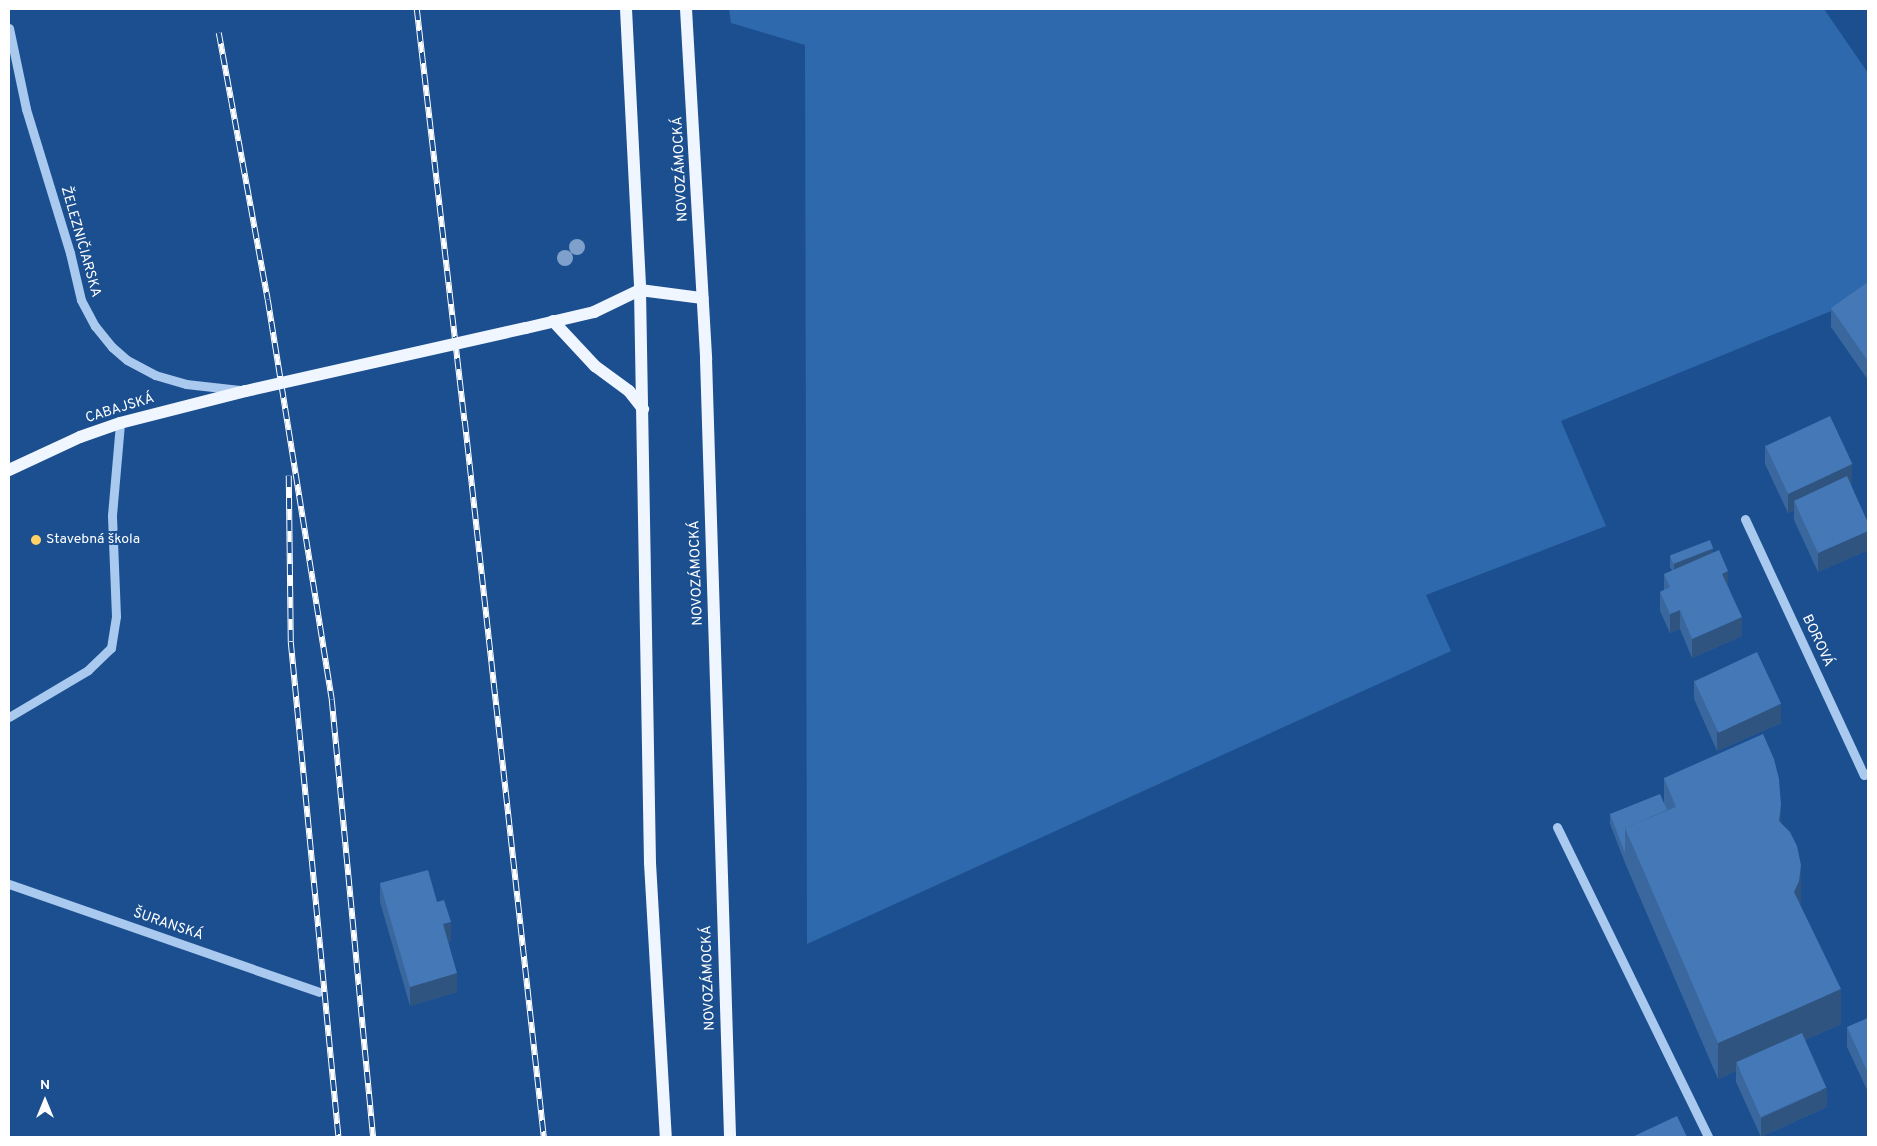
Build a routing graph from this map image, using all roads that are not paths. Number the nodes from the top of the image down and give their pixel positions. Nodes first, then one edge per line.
1 (626, 9) edge
2 (686, 9) edge
3 (9, 28) edge
4 (640, 290) junction
5 (702, 298) junction
6 (553, 321) junction
7 (246, 391) junction
8 (643, 409) junction
9 (120, 423) junction
10 (9, 470) edge
11 (1746, 519) dead end
12 (9, 717) edge
13 (1867, 778) edge
14 (1557, 827) dead end
15 (9, 884) edge
16 (319, 992) dead end
17 (666, 1137) edge
18 (730, 1137) edge
19 (1708, 1137) edge

1 - 4 main road
2 - 5 main road, NOVOZÁMOCKÁ
3 - 7 street, ŽELEZNIČIARSKA
4 - 5 main road
4 - 6 main road, CABAJSKÁ
4 - 8 main road
5 - 18 main road, NOVOZÁMOCKÁ
6 - 7 main road, CABAJSKÁ, bridge
6 - 8 main road
7 - 9 main road, CABAJSKÁ
8 - 17 main road
9 - 10 main road, CABAJSKÁ
9 - 12 street
11 - 13 street, BOROVÁ
14 - 19 street
15 - 16 street, ŠURANSKÁ

